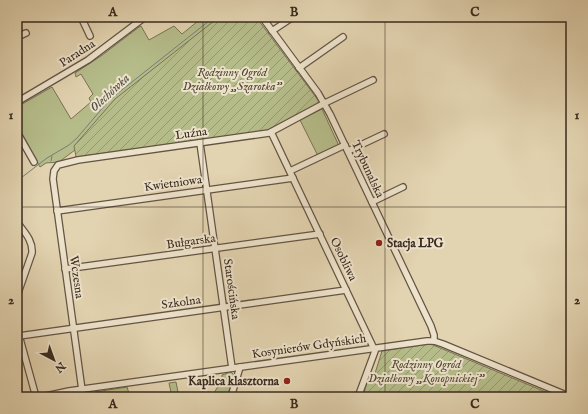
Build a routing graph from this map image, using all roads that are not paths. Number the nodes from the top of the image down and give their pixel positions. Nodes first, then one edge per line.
1 (81, 17) edge
2 (145, 17) edge
3 (262, 17) edge
4 (293, 17) edge
5 (272, 31) junction
6 (26, 33) dead end
7 (90, 36) dead end
8 (17, 37) edge
9 (343, 37) dead end
10 (299, 68) junction
11 (373, 80) dead end
12 (17, 102) edge
13 (325, 103) junction
14 (17, 132) edge
15 (271, 132) junction
16 (384, 134) dead end
17 (200, 143) junction
18 (345, 145) junction
19 (348, 151) junction
20 (34, 162) dead end
21 (56, 168) joint
22 (290, 172) junction
23 (293, 178) junction
24 (403, 188) dead end
25 (206, 190) junction
26 (372, 202) junction
27 (57, 211) junction
28 (17, 222) edge
29 (320, 234) junction
30 (215, 249) junction
31 (65, 269) junction
32 (346, 290) junction
33 (17, 296) edge
34 (223, 307) junction
35 (17, 328) edge
36 (73, 328) junction
37 (19, 336) junction
38 (434, 341) junction
39 (374, 348) junction
40 (240, 367) junction
41 (232, 368) junction
42 (82, 390) junction
43 (36, 397) edge
44 (41, 397) edge
45 (231, 397) edge
46 (358, 397) edge
47 (571, 397) edge

1 - 7 street
2 - 12 street, Paradna
3 - 5 street, Trybunalska
4 - 5 street
5 - 10 street, Trybunalska
6 - 8 street
9 - 10 street
10 - 13 street, Trybunalska
11 - 13 street, Luźna
13 - 15 street, Luźna
13 - 18 street, Trybunalska
14 - 20 street
15 - 17 street, Luźna
15 - 22 street, Osobliwa
16 - 19 street
17 - 21 street, Luźna
17 - 25 street, Starościńska
18 - 19 street, Trybunalska
18 - 22 street
19 - 26 street, Trybunalska
21 - 27 street, Wczesna
22 - 23 street, Osobliwa
23 - 25 street, Kwietniowa
23 - 29 street, Osobliwa
24 - 26 street
25 - 27 street, Kwietniowa
25 - 30 street, Starościńska
26 - 38 street, Trybunalska
27 - 31 street, Wczesna
28 - 33 street
29 - 30 street, Bułgarska
29 - 32 street, Osobliwa
30 - 31 street, Bułgarska
30 - 34 street, Starościńska
31 - 36 street, Wczesna
32 - 34 street, Szkolna
32 - 39 street, Osobliwa
34 - 36 street, Szkolna
34 - 41 street, Starościńska
35 - 37 street
36 - 37 street, Szkolna
36 - 42 street, Wczesna
37 - 43 street
38 - 39 street, Kosynierów Gdyńskich
38 - 47 street, Kosynierów Gdyńskich
39 - 40 street, Kosynierów Gdyńskich
39 - 46 street
40 - 41 street, Kosynierów Gdyńskich
40 - 45 street
41 - 42 street, Kosynierów Gdyńskich
42 - 44 street, Kosynierów Gdyńskich

